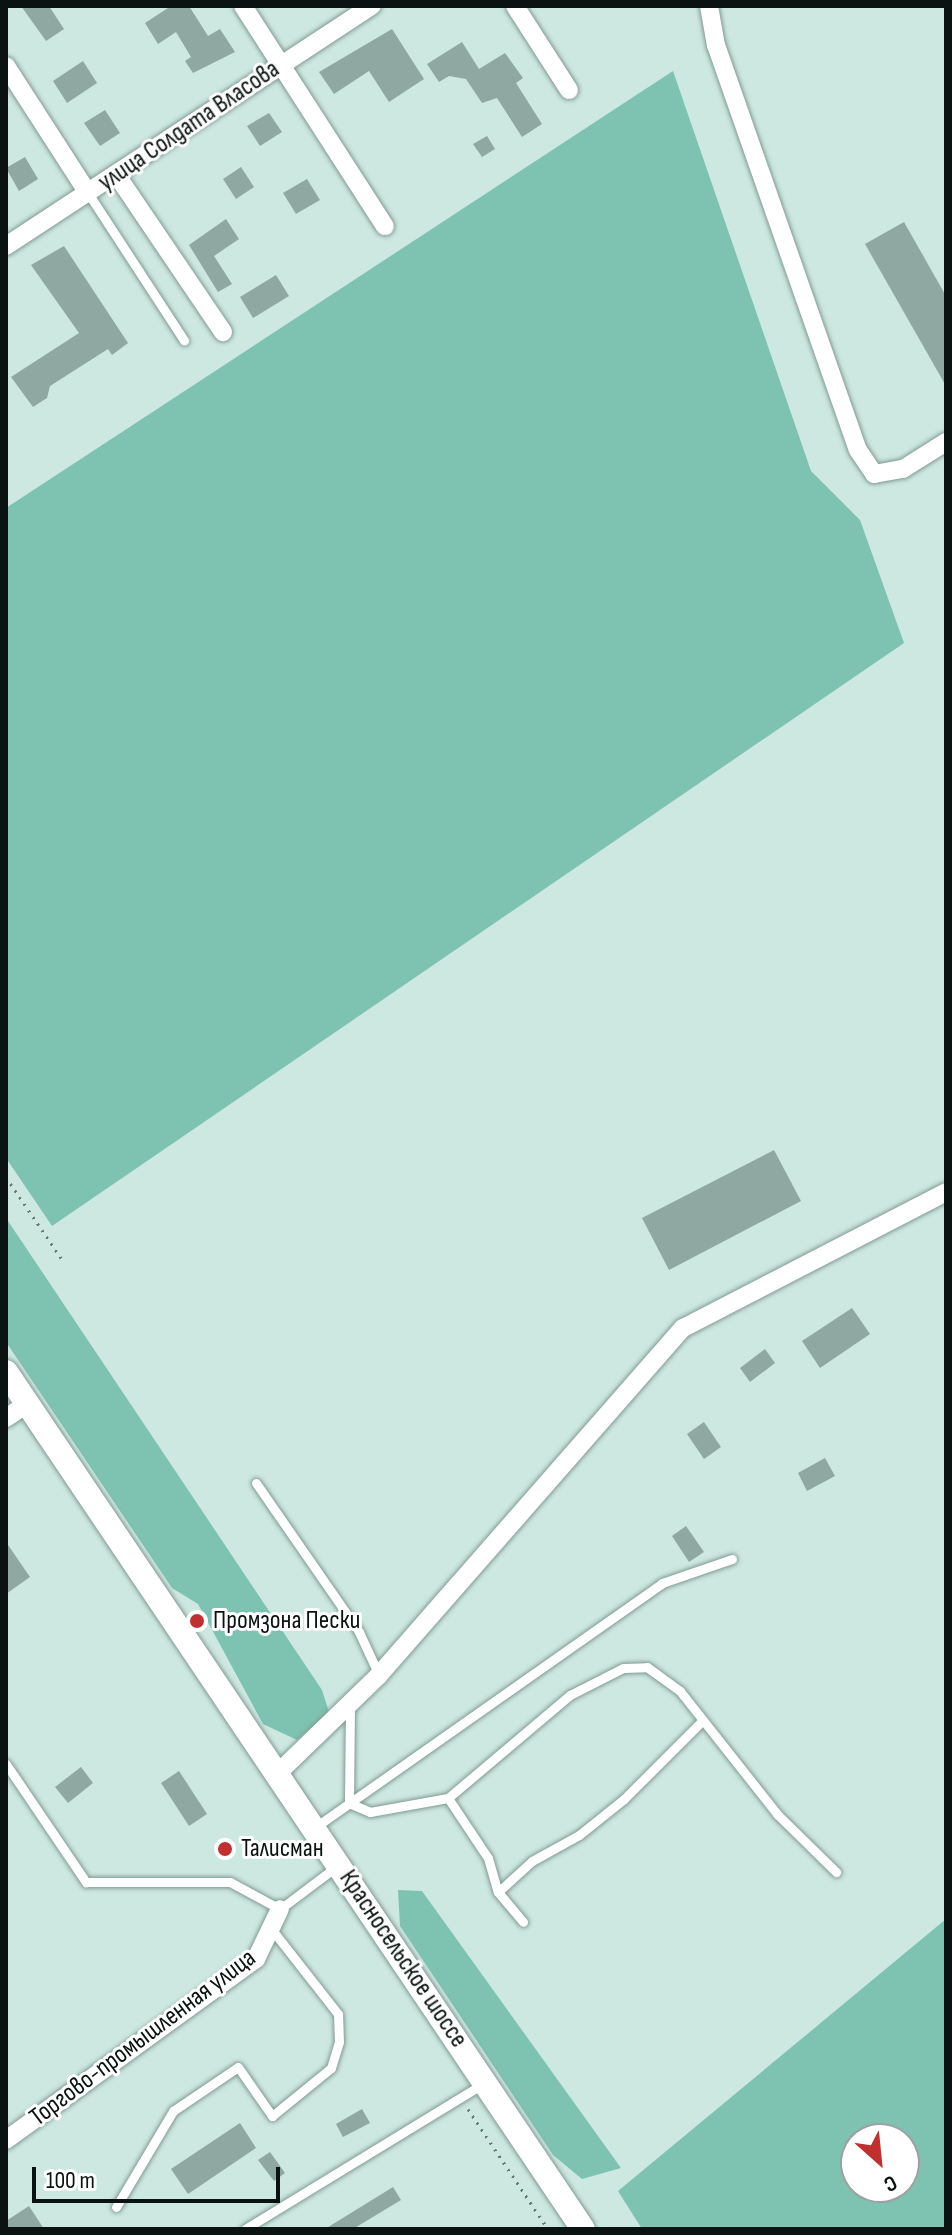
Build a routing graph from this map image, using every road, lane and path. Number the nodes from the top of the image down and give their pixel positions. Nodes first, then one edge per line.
1 (243, 6) edge
2 (372, 6) edge
3 (515, 6) edge
4 (709, 6) edge
5 (281, 65) junction
6 (6, 66) edge
7 (569, 90) dead end
8 (116, 174) junction
9 (88, 193) junction
10 (385, 226) dead end
11 (6, 246) edge
12 (223, 332) dead end
13 (184, 340) dead end
14 (946, 442) edge
15 (6, 1177) edge
16 (946, 1192) edge
17 (63, 1261) dead end
18 (6, 1372) edge
19 (27, 1404) junction
20 (6, 1418) edge
21 (256, 1483) dead end
22 (732, 1559) dead end
23 (379, 1675) junction
24 (350, 1704) junction
25 (702, 1721) junction
26 (6, 1764) edge
27 (277, 1774) junction
28 (448, 1798) junction
29 (349, 1803) junction
30 (314, 1828) junction
31 (338, 1865) junction
32 (836, 1872) dead end
33 (498, 1892) junction
34 (280, 1909) junction
35 (523, 1922) dead end
36 (273, 1931) junction
37 (486, 2081) junction
38 (460, 2097) junction
39 (6, 2140) edge
40 (116, 2207) dead end
41 (245, 2229) edge
42 (548, 2229) edge
43 (583, 2229) edge

1 - 5 street
2 - 5 street, улица Солдата Власова
3 - 7 street
4 - 14 street
5 - 8 street, улица Солдата Власова
5 - 10 street
6 - 9 street
8 - 9 street, улица Солдата Власова
8 - 12 street
9 - 11 street, улица Солдата Власова
9 - 13 lane
15 - 17 path
16 - 23 street
18 - 19 main road, Красносельское шоссе
19 - 20 street
19 - 27 main road, Красносельское шоссе
21 - 23 lane
22 - 29 lane
23 - 24 street
24 - 27 street
24 - 29 lane
25 - 28 lane
25 - 32 lane
25 - 33 lane
26 - 34 lane
27 - 30 main road, Красносельское шоссе
28 - 29 lane
28 - 33 lane
29 - 30 lane
30 - 31 main road, Красносельское шоссе
31 - 34 lane
31 - 37 main road, Красносельское шоссе
33 - 35 lane
34 - 36 street, Торгово-промышленная улица
36 - 39 street, Торгово-промышленная улица
36 - 40 lane
37 - 38 lane
37 - 43 main road, Красносельское шоссе
38 - 41 lane
38 - 42 path

